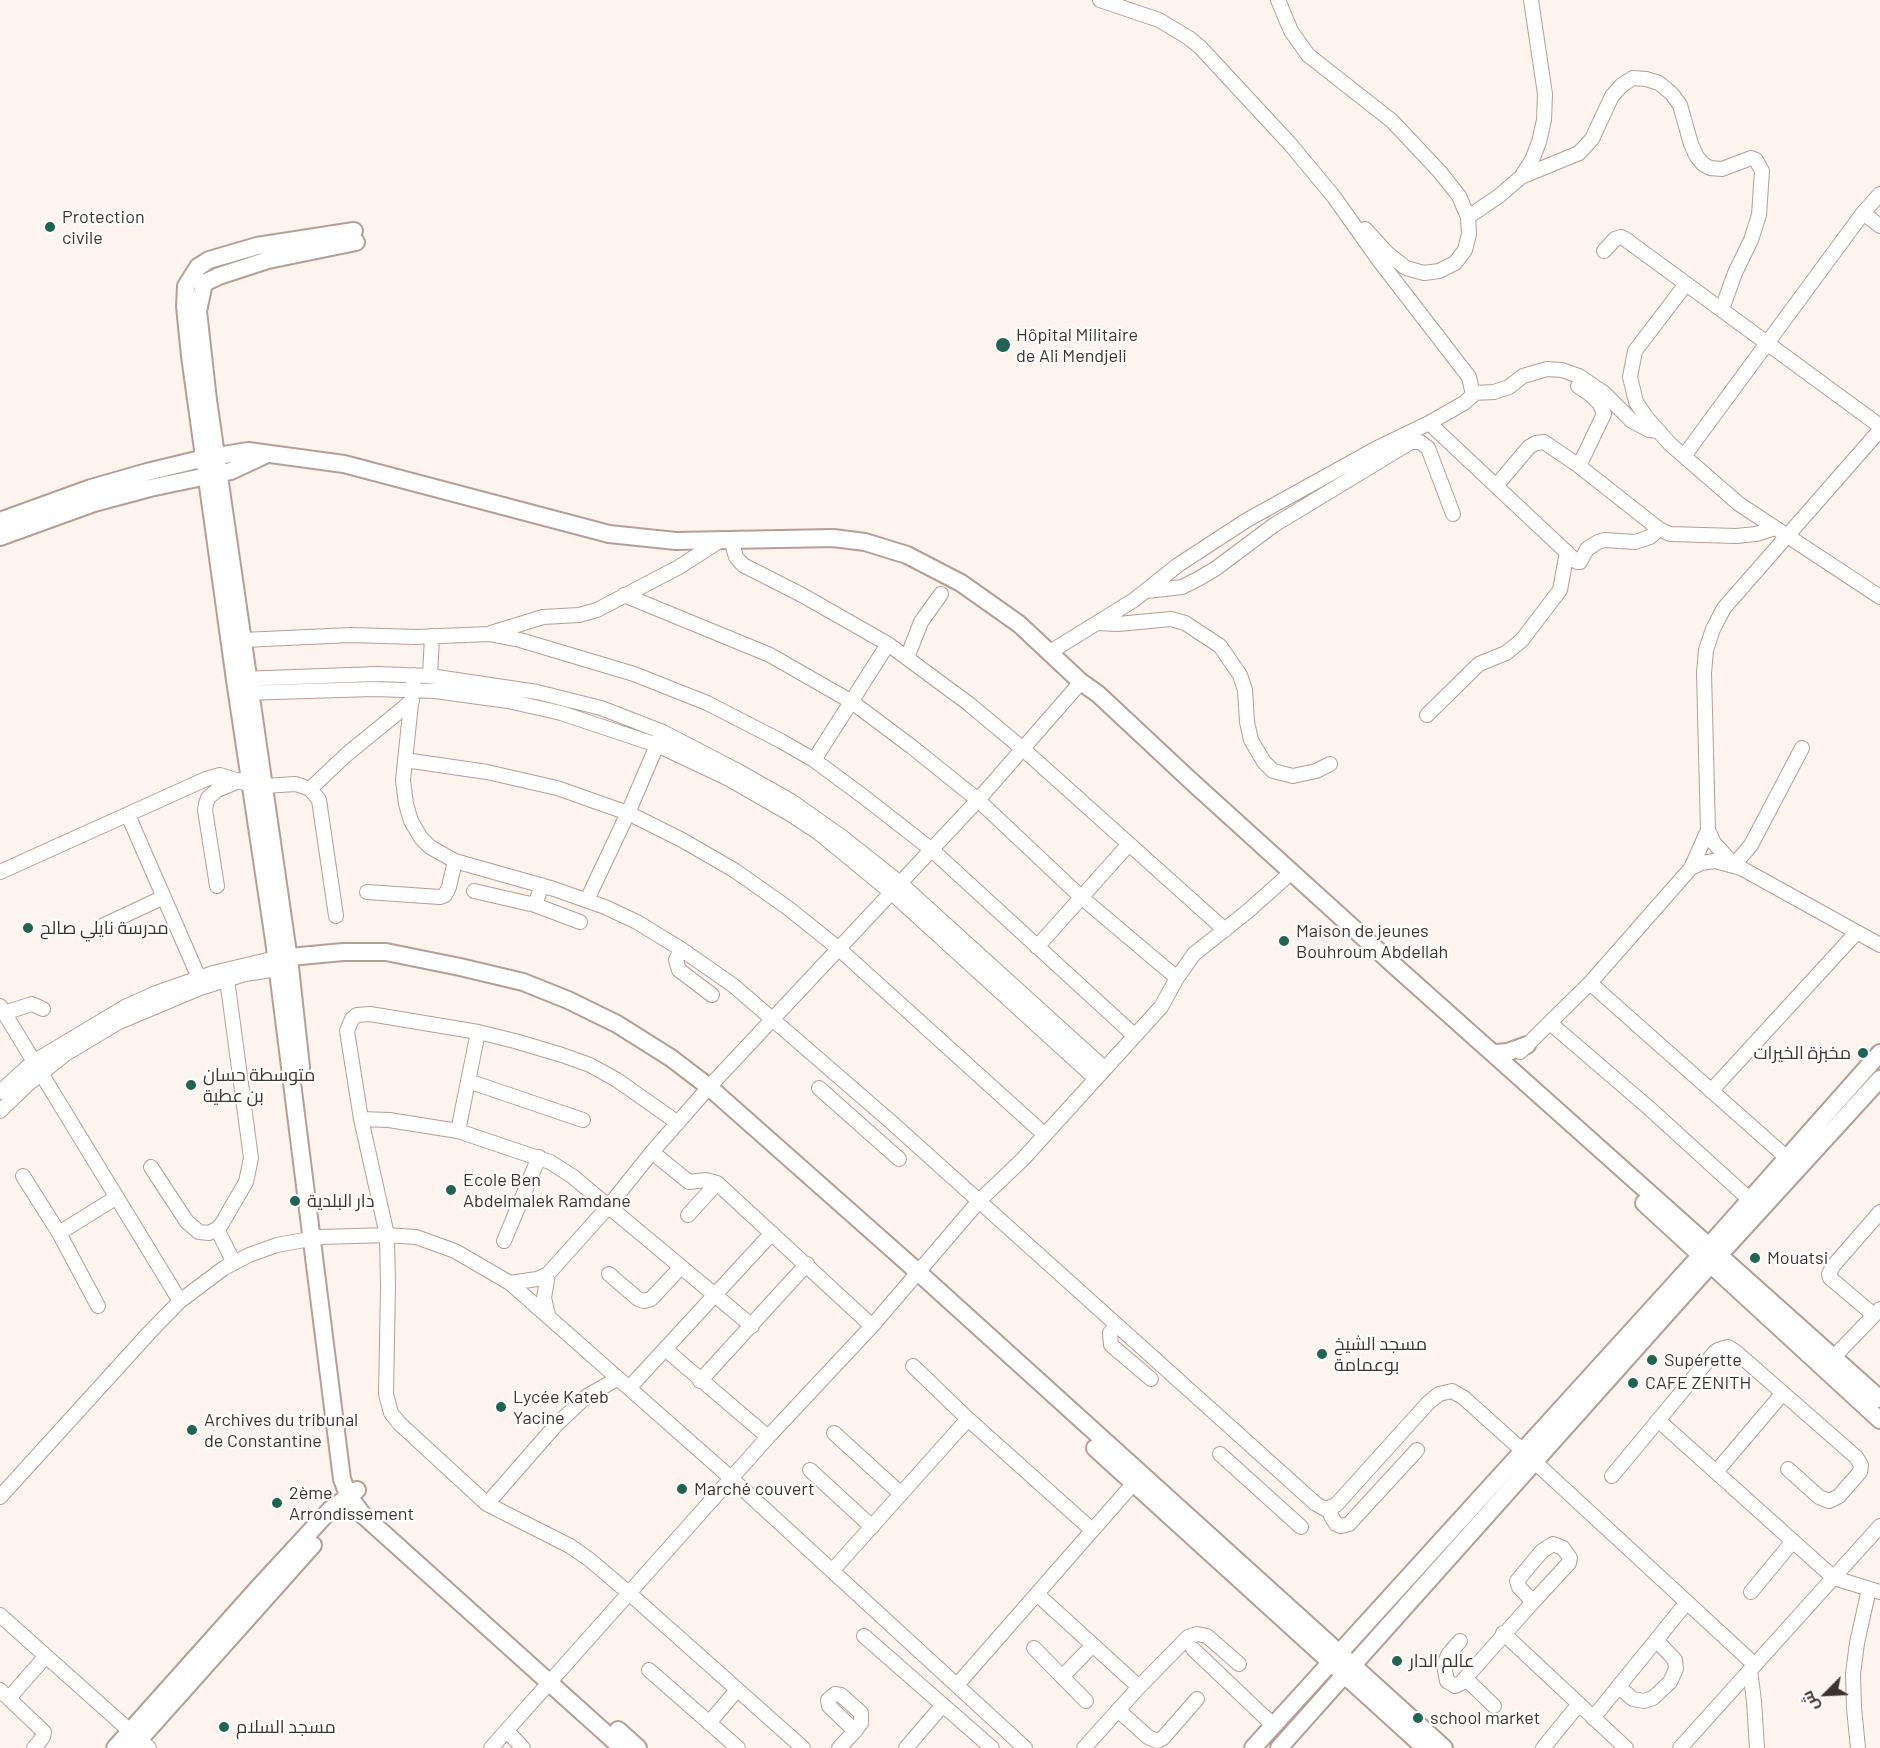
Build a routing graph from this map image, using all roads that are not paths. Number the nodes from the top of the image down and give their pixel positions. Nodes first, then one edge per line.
1 (1100, 0) edge
2 (1278, 0) edge
3 (1531, 0) edge
4 (1521, 177) junction
5 (1880, 194) edge
6 (1334, 197) junction
7 (1863, 213) junction
8 (1468, 217) junction
9 (1880, 226) edge
10 (355, 236) dead end
11 (1604, 251) dead end
12 (1686, 284) junction
13 (1722, 309) junction
14 (1768, 343) junction
15 (1562, 370) junction
16 (1473, 393) junction
17 (1429, 423) junction
18 (1880, 428) edge
19 (1658, 431) junction
20 (265, 455) junction
21 (1684, 456) junction
22 (211, 457) junction
23 (1579, 466) junction
24 (214, 475) junction
25 (1497, 486) junction
26 (1453, 514) dead end
27 (0, 521) edge
28 (1775, 528) junction
29 (1659, 529) junction
30 (0, 537) edge
31 (1788, 537) junction
32 (726, 540) junction
33 (1567, 552) junction
34 (1145, 592) junction
35 (941, 594) dead end
36 (624, 595) junction
37 (1880, 597) edge
38 (1097, 623) junction
39 (489, 634) junction
40 (432, 636) junction
41 (243, 640) junction
42 (888, 644) junction
43 (1050, 652) junction
44 (907, 658) junction
45 (430, 676) junction
46 (1081, 682) junction
47 (243, 686) junction
48 (413, 689) junction
49 (852, 702) junction
50 (1427, 715) dead end
51 (660, 739) junction
52 (1802, 748) dead end
53 (1023, 749) junction
54 (405, 760) junction
55 (814, 760) junction
56 (1330, 764) dead end
57 (252, 784) junction
58 (310, 789) junction
59 (978, 800) junction
60 (628, 813) junction
61 (128, 815) junction
62 (1708, 830) junction
63 (1128, 844) junction
64 (932, 850) junction
65 (455, 861) junction
66 (1734, 865) junction
67 (1691, 868) junction
68 (0, 872) edge
69 (1285, 878) junction
70 (542, 885) junction
71 (217, 886) dead end
72 (896, 888) junction
73 (474, 891) dead end
74 (367, 892) dead end
75 (164, 897) junction
76 (1081, 897) junction
77 (587, 900) junction
78 (535, 905) junction
79 (336, 916) dead end
80 (580, 922) dead end
81 (102, 926) dead end
82 (1225, 930) junction
83 (1857, 932) junction
84 (1880, 945) edge
85 (1037, 947) junction
86 (838, 948) junction
87 (681, 949) junction
88 (283, 963) junction
89 (199, 978) junction
90 (1177, 978) junction
91 (227, 979) junction
92 (1590, 983) junction
93 (712, 995) dead end
94 (43, 1009) dead end
95 (2, 1010) edge
96 (772, 1018) junction
97 (1550, 1023) junction
98 (478, 1032) junction
99 (1135, 1036) junction
100 (1527, 1045) junction
101 (1495, 1053) junction
102 (1880, 1053) edge
103 (37, 1068) junction
104 (1505, 1068) junction
105 (1099, 1073) junction
106 (1880, 1079) edge
107 (468, 1081) junction
108 (819, 1088) dead end
109 (706, 1090) junction
110 (1711, 1091) junction
111 (0, 1092) edge
112 (871, 1105) junction
113 (0, 1111) edge
114 (361, 1119) junction
115 (583, 1120) dead end
116 (857, 1121) junction
117 (678, 1123) junction
118 (458, 1131) junction
119 (1045, 1135) junction
120 (652, 1152) junction
121 (539, 1157) junction
122 (1786, 1157) junction
123 (899, 1159) dead end
124 (151, 1167) dead end
125 (23, 1176) dead end
126 (717, 1183) junction
127 (117, 1197) junction
128 (1749, 1199) junction
129 (979, 1201) junction
130 (608, 1207) junction
131 (1880, 1212) edge
132 (688, 1215) dead end
133 (217, 1229) junction
134 (59, 1233) junction
135 (772, 1233) junction
136 (387, 1235) junction
137 (316, 1237) junction
138 (504, 1241) dead end
139 (1710, 1255) junction
140 (234, 1263) junction
141 (807, 1264) junction
142 (681, 1266) junction
143 (548, 1274) junction
144 (609, 1274) dead end
145 (915, 1276) junction
146 (510, 1283) junction
147 (714, 1294) junction
148 (180, 1301) junction
149 (98, 1305) dead end
150 (1877, 1312) edge
151 (549, 1318) junction
152 (1116, 1325) junction
153 (752, 1326) junction
154 (872, 1326) junction
155 (665, 1349) junction
156 (1829, 1363) junction
157 (913, 1366) dead end
158 (617, 1379) junction
159 (1150, 1379) dead end
160 (700, 1381) junction
161 (629, 1388) junction
162 (1783, 1393) junction
163 (1880, 1399) edge
164 (968, 1419) junction
165 (1658, 1420) junction
166 (1880, 1420) edge
167 (834, 1433) dead end
168 (768, 1437) junction
169 (1417, 1450) dead end
170 (1220, 1454) dead end
171 (1529, 1456) junction
172 (1275, 1469) junction
173 (1788, 1469) dead end
174 (810, 1470) dead end
175 (1716, 1472) junction
176 (342, 1476) junction
177 (1611, 1476) dead end
178 (732, 1479) junction
179 (1138, 1479) junction
180 (1259, 1488) junction
181 (901, 1494) junction
182 (0, 1496) edge
183 (357, 1501) junction
184 (487, 1504) junction
185 (1330, 1508) junction
186 (334, 1514) junction
187 (1880, 1526) edge
188 (872, 1527) junction
189 (1301, 1527) dead end
190 (1092, 1530) junction
191 (1793, 1541) junction
192 (832, 1571) junction
193 (1834, 1578) junction
194 (1875, 1590) edge
195 (1751, 1592) dead end
196 (630, 1594) junction
197 (1038, 1595) junction
198 (1533, 1602) dead end
199 (1687, 1602) junction
200 (0, 1615) edge
201 (1503, 1633) junction
202 (864, 1636) dead end
203 (1656, 1640) junction
204 (1460, 1641) dead end
205 (1093, 1645) junction
206 (1034, 1648) dead end
207 (1193, 1649) dead end
208 (46, 1656) junction
209 (1335, 1657) junction
210 (1239, 1664) dead end
211 (1753, 1668) junction
212 (1349, 1670) junction
213 (649, 1671) dead end
214 (1062, 1677) junction
215 (1465, 1678) junction
216 (554, 1679) junction
217 (957, 1685) junction
218 (1139, 1687) junction
219 (1619, 1687) junction
220 (737, 1690) junction
221 (4, 1694) edge
222 (1197, 1699) dead end
223 (1086, 1701) dead end
224 (1579, 1704) junction
225 (942, 1706) junction
226 (1494, 1706) dead end
227 (1118, 1710) junction
228 (1593, 1718) junction
229 (709, 1723) junction
230 (1274, 1725) junction
231 (507, 1731) junction
232 (855, 1731) dead end
233 (138, 1742) edge
234 (34, 1748) edge
235 (115, 1748) edge
236 (491, 1748) edge
237 (523, 1748) edge
238 (622, 1748) edge
239 (638, 1748) edge
240 (738, 1748) edge
241 (803, 1748) edge
242 (839, 1748) edge
243 (906, 1748) edge
244 (992, 1748) edge
245 (1026, 1748) edge
246 (1084, 1748) edge
247 (1253, 1748) edge
248 (1279, 1748) edge
249 (1425, 1748) edge
250 (1444, 1748) edge
251 (1543, 1748) edge
252 (1626, 1748) edge
253 (1680, 1748) edge
254 (1757, 1748) edge
255 (1858, 1748) edge

1 - 6 street
2 - 8 street
3 - 4 street
4 - 8 street
4 - 13 street
5 - 7 street
6 - 8 street
6 - 16 street
7 - 9 street
7 - 14 street
10 - 22 main road
11 - 12 street
12 - 13 street
12 - 19 street
13 - 14 street
14 - 18 street
14 - 21 street
15 - 16 street
15 - 19 street
15 - 23 street
16 - 17 street
17 - 25 street
17 - 34 street
18 - 31 street
19 - 21 street
20 - 22 main road
20 - 24 main road
20 - 32 main road
21 - 28 street
22 - 24 main road
22 - 27 main road
23 - 25 street
23 - 29 street
24 - 30 main road
24 - 41 main road
24 - 47 main road
25 - 33 street
26 - 34 street
28 - 29 street
28 - 31 street
29 - 33 street
31 - 37 street
31 - 62 street
32 - 36 street
32 - 42 street
32 - 43 main road
33 - 50 street
34 - 38 street
35 - 44 street
36 - 39 street
36 - 49 street
38 - 43 street
38 - 56 street
39 - 40 street
39 - 55 street
40 - 41 street
40 - 45 street
41 - 47 main road
42 - 44 street
42 - 49 street
43 - 46 main road
44 - 53 street
45 - 48 street
45 - 51 street
46 - 53 street
46 - 69 main road
46 - 101 main road
47 - 48 street
47 - 57 main road
48 - 51 street
48 - 54 street
48 - 58 street
49 - 55 street
49 - 59 street
51 - 60 street
51 - 72 street
52 - 66 street
53 - 59 street
53 - 63 street
54 - 60 street
54 - 65 street
55 - 64 street
57 - 58 street
57 - 61 street
57 - 71 street
57 - 88 main road
58 - 79 street
59 - 64 street
59 - 76 street
60 - 77 street
60 - 86 street
61 - 68 street
61 - 75 street
62 - 66 street
62 - 67 street
63 - 76 street
63 - 82 street
64 - 72 street
64 - 85 street
65 - 70 street
65 - 74 street
66 - 67 street
66 - 83 street
67 - 92 street
69 - 82 street
69 - 104 main road
70 - 77 street
70 - 78 street
72 - 86 street
72 - 105 street
73 - 78 street
75 - 81 street
75 - 89 street
76 - 85 street
76 - 90 street
77 - 87 street
78 - 80 street
82 - 90 street
83 - 84 street
83 - 110 street
85 - 99 street
86 - 96 street
86 - 119 street
87 - 93 street
87 - 96 street
88 - 89 street
88 - 91 street
88 - 109 main road
88 - 137 main road
89 - 103 street
90 - 99 street
91 - 103 street
91 - 133 street
92 - 97 street
92 - 110 street
94 - 95 street
95 - 103 street
96 - 109 street
96 - 112 street
97 - 100 street
97 - 128 street
98 - 107 street
98 - 114 street
98 - 117 street
99 - 105 street
100 - 101 main road
100 - 104 street
101 - 104 main road
102 - 122 main road
103 - 111 street
103 - 113 street
103 - 127 street
104 - 139 main road
105 - 119 street
106 - 139 main road
107 - 115 street
107 - 118 street
108 - 116 street
109 - 117 street
109 - 145 main road
110 - 122 street
112 - 116 street
112 - 129 street
114 - 118 street
114 - 136 street
116 - 123 street
117 - 120 street
118 - 121 street
119 - 129 street
120 - 126 street
120 - 130 street
121 - 130 street
121 - 138 street
122 - 128 main road
124 - 133 street
125 - 134 street
126 - 132 street
126 - 135 street
127 - 134 street
127 - 148 street
128 - 139 main road
129 - 145 street
129 - 152 street
130 - 142 street
130 - 143 street
131 - 150 street
133 - 140 street
134 - 149 street
135 - 141 street
135 - 147 street
136 - 137 street
136 - 146 street
136 - 184 street
137 - 140 street
137 - 176 main road
137 - 183 main road
139 - 156 main road
139 - 171 main road
140 - 148 street
141 - 153 street
141 - 154 street
142 - 144 street
142 - 147 street
143 - 146 street
143 - 151 street
145 - 154 street
145 - 179 main road
146 - 151 street
147 - 153 street
147 - 155 street
148 - 182 street
150 - 156 street
151 - 158 street
152 - 159 street
152 - 172 street
153 - 160 street
154 - 168 street
155 - 160 street
155 - 161 street
156 - 163 main road
156 - 166 main road
157 - 164 street
158 - 161 street
158 - 184 street
160 - 168 street
161 - 178 street
162 - 165 street
162 - 173 street
162 - 175 street
164 - 181 street
164 - 190 street
165 - 175 street
165 - 177 street
167 - 181 street
168 - 178 street
169 - 185 street
170 - 180 street
171 - 185 street
171 - 199 street
171 - 209 main road
171 - 212 main road
172 - 180 street
172 - 185 street
174 - 188 street
175 - 191 street
176 - 183 main road
176 - 186 main road
178 - 192 street
178 - 196 street
179 - 190 street
179 - 209 main road
180 - 189 street
181 - 188 street
183 - 186 main road
183 - 186 main road
183 - 216 main road
184 - 196 street
186 - 233 main road
187 - 193 street
188 - 192 street
190 - 197 street
191 - 193 street
191 - 195 street
192 - 217 street
193 - 194 street
193 - 211 street
194 - 255 street
196 - 216 street
196 - 220 street
197 - 205 street
197 - 217 street
198 - 201 street
199 - 203 street
199 - 211 street
200 - 208 street
201 - 215 street
201 - 224 street
202 - 225 street
203 - 219 street
203 - 219 street
204 - 215 street
205 - 214 street
205 - 218 street
206 - 214 street
207 - 230 street
208 - 221 street
208 - 233 street
209 - 212 main road
209 - 230 main road
210 - 218 street
211 - 253 street
211 - 254 street
212 - 248 main road
212 - 249 main road
212 - 250 main road
213 - 229 street
214 - 223 street
215 - 226 street
216 - 231 street
216 - 238 main road
216 - 239 main road
217 - 245 street
218 - 227 street
219 - 228 street
220 - 229 street
220 - 241 street
221 - 234 street
222 - 227 street
224 - 228 street
224 - 251 street
225 - 243 street
225 - 244 street
227 - 246 street
228 - 252 street
229 - 240 street
230 - 247 main road
231 - 236 street
231 - 237 street
232 - 242 street
233 - 235 main road

